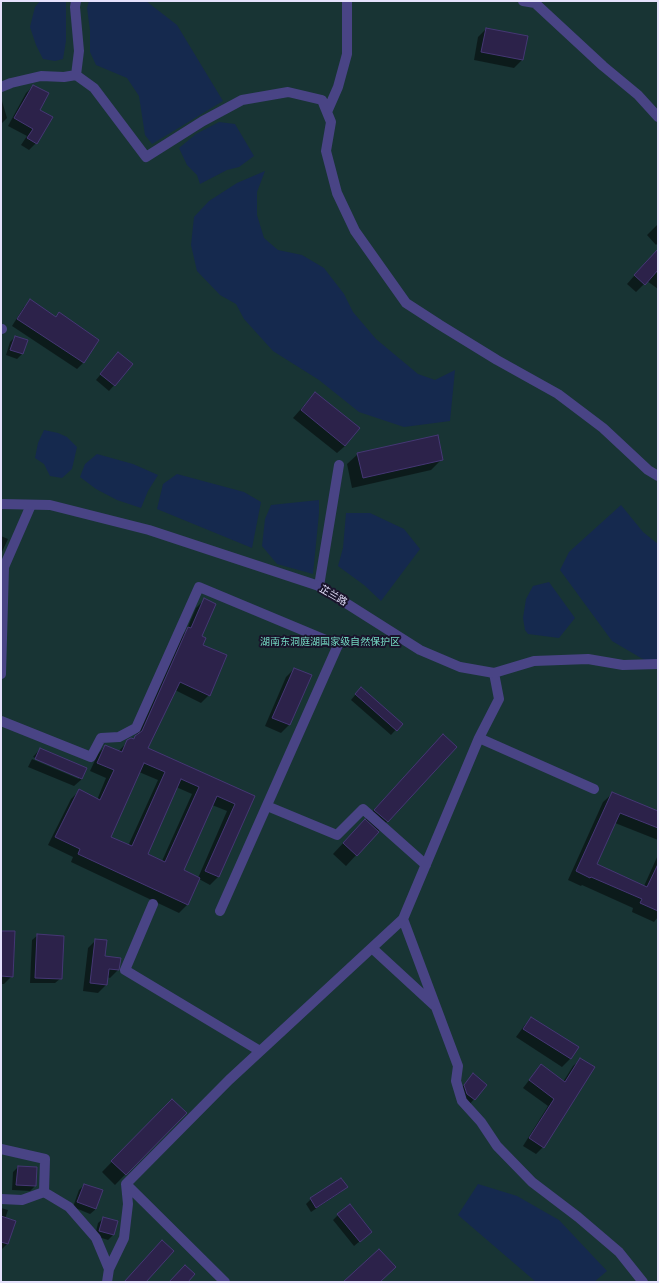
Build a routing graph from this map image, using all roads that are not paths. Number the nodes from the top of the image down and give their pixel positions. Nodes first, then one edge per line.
1 (76, 1) edge
2 (347, 1) edge
3 (523, 1) edge
4 (538, 3) edge
5 (76, 75) junction
6 (1, 88) edge
7 (327, 112) junction
8 (658, 117) edge
9 (339, 465) dead end
10 (658, 476) edge
11 (1, 504) edge
12 (31, 505) junction
13 (319, 586) junction
14 (658, 664) edge
15 (494, 673) junction
16 (1, 674) edge
17 (1, 721) edge
18 (479, 738) junction
19 (594, 789) dead end
20 (267, 806) junction
21 (426, 865) junction
22 (152, 904) dead end
23 (220, 911) dead end
24 (403, 919) junction
25 (372, 948) junction
26 (436, 1008) junction
27 (260, 1051) junction
28 (1, 1150) edge
29 (126, 1184) junction
30 (44, 1192) junction
31 (1, 1199) edge
32 (109, 1269) junction
33 (107, 1282) edge
34 (225, 1282) edge
35 (643, 1282) edge

1 - 5 street
2 - 7 street
3 - 4 street
4 - 8 street
5 - 6 street
5 - 7 street
7 - 10 street
9 - 13 street
11 - 12 street, 芷兰路
12 - 13 street, 芷兰路
12 - 16 street
13 - 15 street, 芷兰路
14 - 15 street, 芷兰路
15 - 18 street
17 - 20 street
18 - 19 street
18 - 21 street
20 - 21 street
20 - 23 street
21 - 24 street
22 - 27 street
24 - 25 street
24 - 26 street
25 - 26 street
25 - 27 street
26 - 35 street
27 - 29 street
28 - 30 street
29 - 32 street
29 - 34 street
30 - 31 street
30 - 32 street
32 - 33 street

